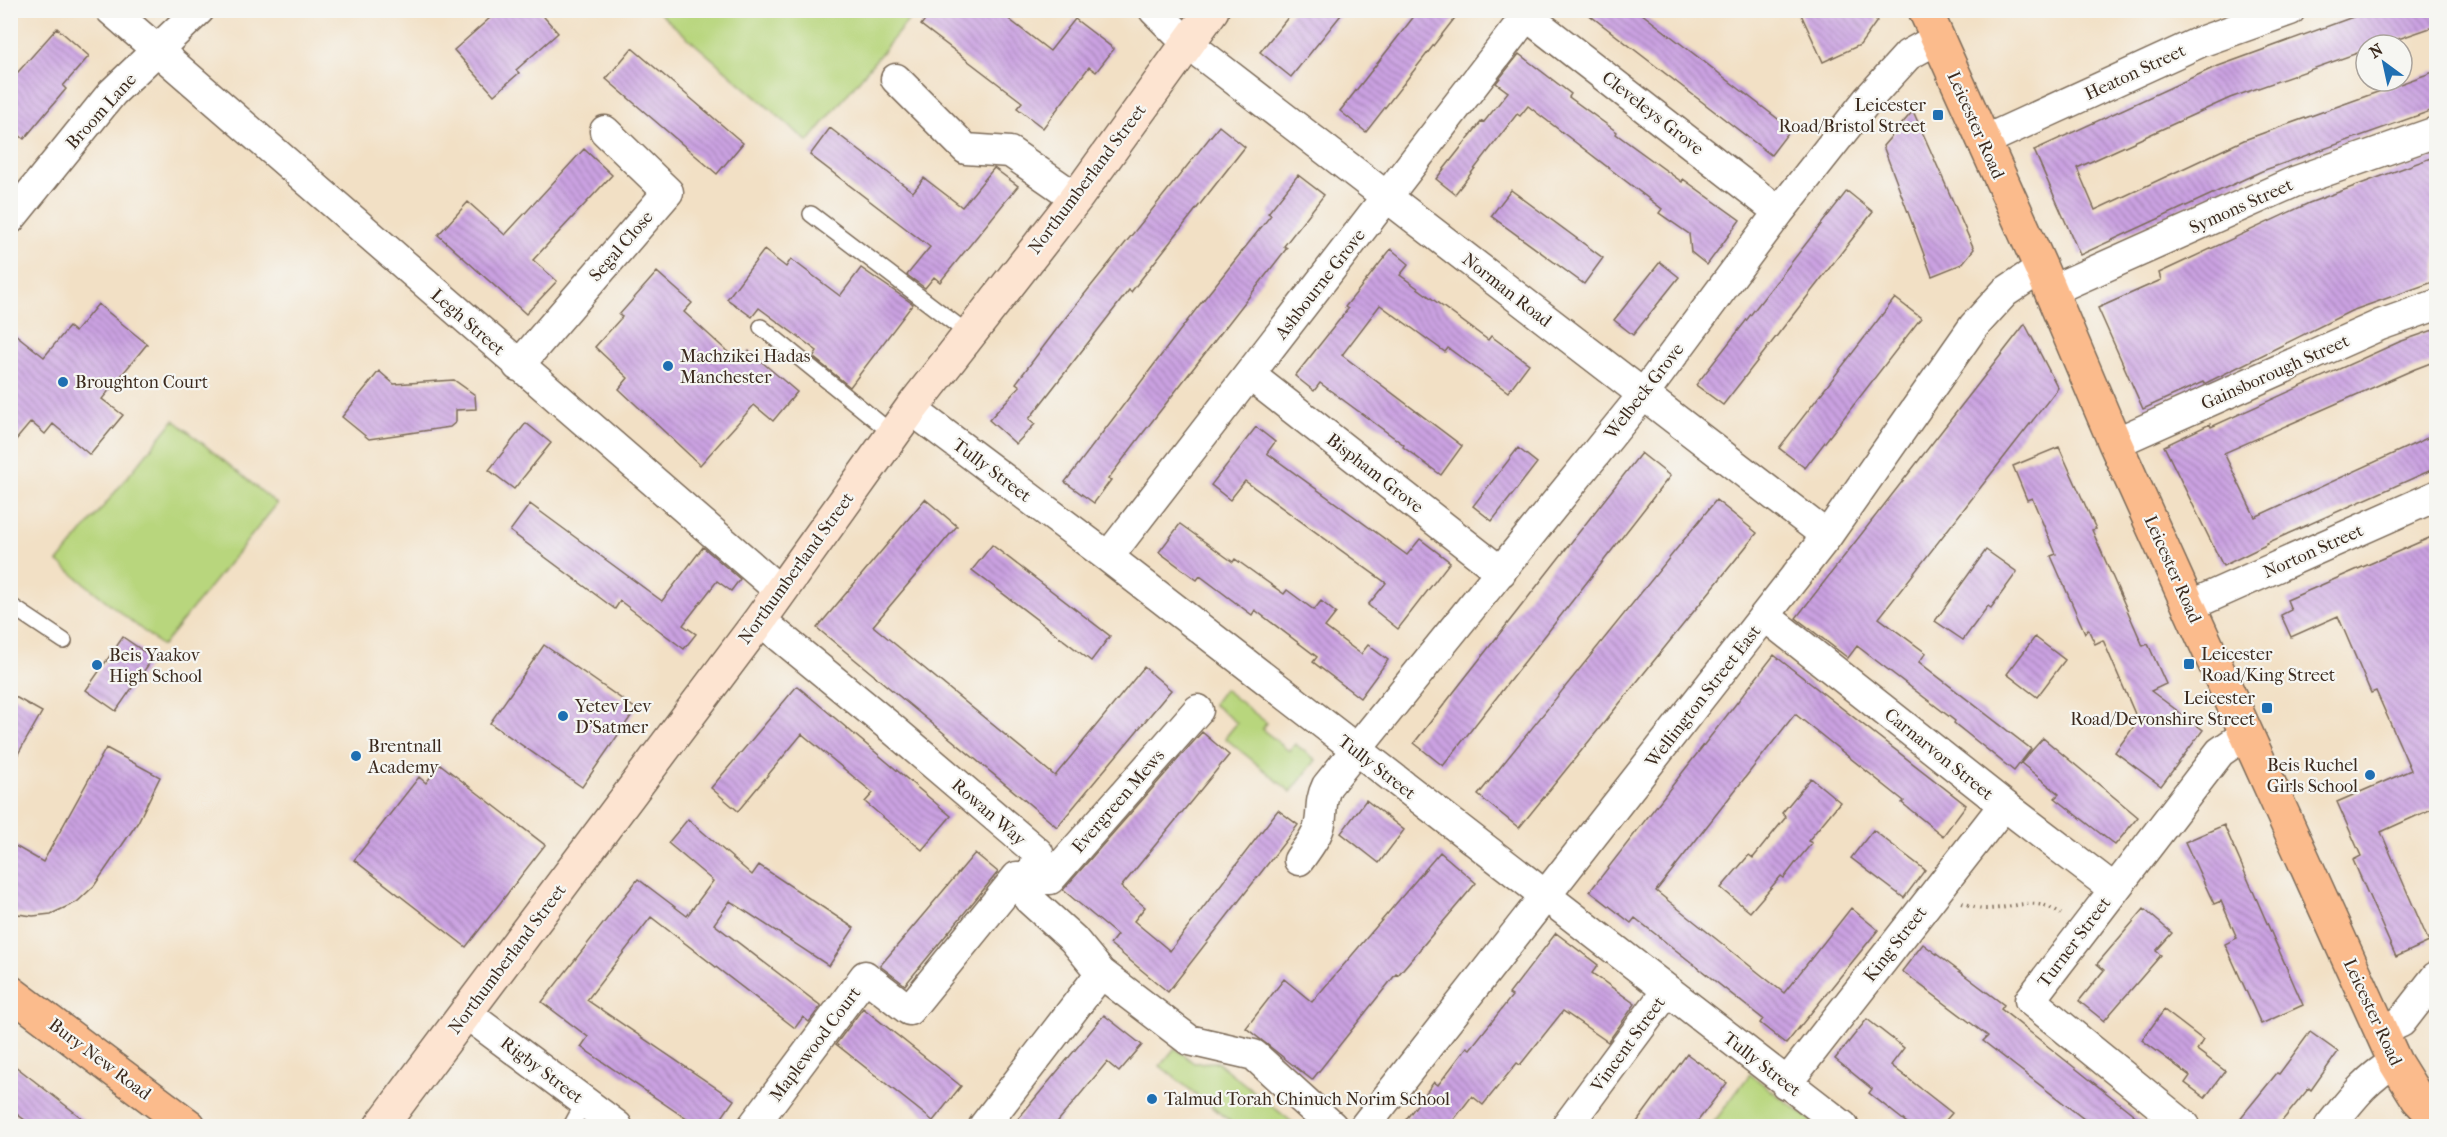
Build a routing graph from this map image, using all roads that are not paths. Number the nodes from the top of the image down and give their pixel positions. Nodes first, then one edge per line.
1 (111, 10) edge
2 (199, 10) edge
3 (1154, 10) edge
4 (1212, 10) edge
5 (2290, 10) edge
6 (1529, 13) edge
7 (1931, 25) edge
8 (1187, 43) junction
9 (158, 51) junction
10 (896, 80) dead end
11 (605, 131) dead end
12 (2436, 132) edge
13 (1984, 141) junction
14 (1387, 197) junction
15 (1076, 198) junction
16 (1779, 212) junction
17 (811, 214) dead end
18 (10, 219) edge
19 (2045, 280) junction
20 (2436, 306) edge
21 (762, 327) dead end
22 (970, 334) junction
23 (518, 366) junction
24 (1250, 375) junction
25 (1643, 394) junction
26 (902, 422) junction
27 (2115, 443) junction
28 (2436, 496) edge
29 (1827, 536) junction
30 (1108, 557) junction
31 (1501, 572) junction
32 (780, 591) junction
33 (10, 605) edge
34 (2189, 606) junction
35 (1765, 616) junction
36 (760, 620) junction
37 (64, 641) dead end
38 (1198, 710) dead end
39 (2246, 734) junction
40 (1357, 751) junction
41 (2004, 805) junction
42 (1299, 860) dead end
43 (1033, 878) junction
44 (2114, 890) junction
45 (1545, 897) junction
46 (1101, 974) junction
47 (2436, 977) edge
48 (1667, 991) junction
49 (10, 992) edge
50 (467, 1014) junction
51 (2380, 1031) junction
52 (2395, 1062) junction
53 (1786, 1084) junction
54 (577, 1114) edge
55 (2436, 1118) edge
56 (189, 1126) edge
57 (381, 1126) edge
58 (617, 1126) edge
59 (753, 1126) edge
60 (984, 1126) edge
61 (1332, 1126) edge
62 (1365, 1126) edge
63 (1567, 1126) edge
64 (1842, 1126) edge
65 (2185, 1126) edge
66 (2330, 1126) edge

1 - 9 street, Legh Street
2 - 9 street, Broom Lane
3 - 8 street, Norman Road
4 - 8 street, Northumberland Street
5 - 13 street, Heaton Street
6 - 14 street, Ashbourne Grove
6 - 16 street, Cleveleys Grove
7 - 13 main road, Leicester Road
7 - 16 street, Welbeck Grove
8 - 14 street, Norman Road
8 - 15 street, Northumberland Street
9 - 18 street, Broom Lane
9 - 23 street, Legh Street
10 - 15 street
11 - 23 street, Segal Close
12 - 19 street, Symons Street
13 - 19 main road, Leicester Road
14 - 24 street, Ashbourne Grove
14 - 25 street, Norman Road
15 - 22 street, Northumberland Street
16 - 25 street, Welbeck Grove
17 - 22 lane
19 - 27 main road, Leicester Road
19 - 29 street, Wellington Street East
20 - 27 street, Gainsborough Street
21 - 26 lane
22 - 26 street, Northumberland Street
23 - 32 street, Legh Street
24 - 30 street, Ashbourne Grove
24 - 31 street, Bispham Grove
25 - 29 street, Norman Road
25 - 31 street, Welbeck Grove
26 - 30 street, Tully Street
26 - 32 street, Northumberland Street
27 - 34 main road, Leicester Road
28 - 34 street, Norton Street
29 - 35 street, Wellington Street East
30 - 40 street, Tully Street
31 - 40 street, Welbeck Grove
32 - 36 street, Northumberland Street
33 - 37 lane
34 - 39 main road, Leicester Road
35 - 41 street, Carnarvon Street
35 - 45 street, Wellington Street East
36 - 43 street, Rowan Way
36 - 50 street, Northumberland Street
38 - 43 street, Evergreen Mews
39 - 44 street, Turner Street
39 - 51 main road, Leicester Road
40 - 42 street, Welbeck Grove
40 - 45 street, Tully Street
41 - 44 street, Carnarvon Street
41 - 53 street, King Street
43 - 46 street, Rowan Way
43 - 59 street, Maplewood Court
44 - 65 street, Turner Street
45 - 48 street, Tully Street
45 - 62 street, Wellington Street East
46 - 60 street
46 - 61 street
47 - 51 street
48 - 53 street, Tully Street
48 - 63 street, Vincent Street
49 - 56 main road, Bury New Road
50 - 54 street, Rigby Street
50 - 57 street, Northumberland Street
51 - 52 main road, Leicester Road
52 - 55 main road, Leicester Road
52 - 66 street
53 - 64 street, Tully Street
54 - 58 street, Rigby Street

